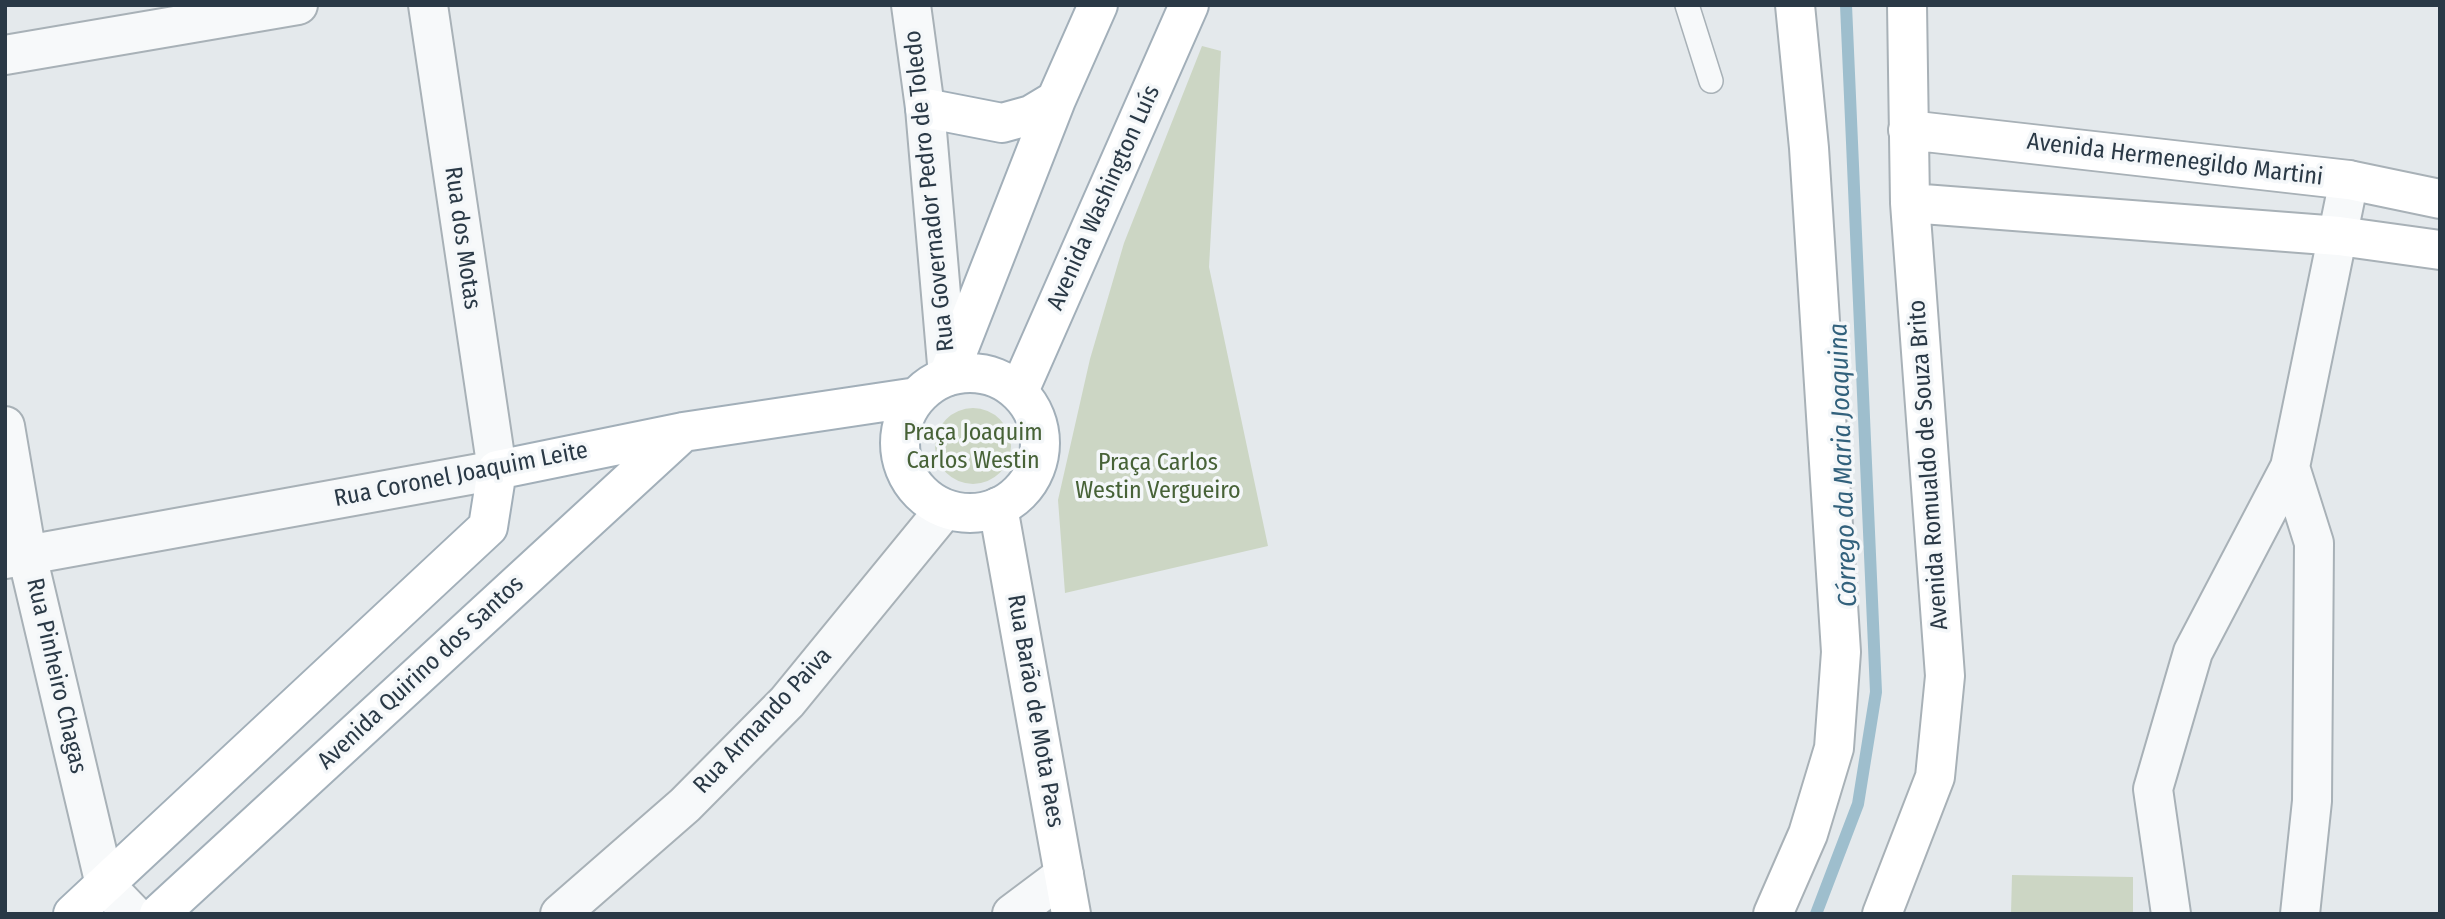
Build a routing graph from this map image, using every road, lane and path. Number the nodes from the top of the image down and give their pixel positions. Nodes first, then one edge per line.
1 (298, 5) edge
2 (428, 5) edge
3 (911, 5) edge
4 (1098, 5) edge
5 (1189, 5) edge
6 (1688, 5) edge
7 (1795, 5) edge
8 (1907, 5) edge
9 (5, 55) edge
10 (1711, 81) dead end
11 (1056, 100) junction
12 (925, 108) junction
13 (1908, 130) junction
14 (2349, 180) junction
15 (2440, 200) edge
16 (1910, 203) junction
17 (2339, 236) junction
18 (2440, 250) edge
19 (933, 386) junction
20 (1019, 391) junction
21 (5, 426) edge
22 (683, 432) junction
23 (2290, 467) junction
24 (496, 470) junction
25 (998, 507) junction
26 (945, 509) junction
27 (16, 557) edge
28 (1064, 875) junction
29 (105, 885) junction
30 (73, 914) edge
31 (133, 914) edge
32 (159, 914) edge
33 (560, 914) edge
34 (1012, 914) edge
35 (1071, 914) edge
36 (1773, 914) edge
37 (1882, 914) edge
38 (2171, 914) edge
39 (2300, 914) edge

1 - 9 street
2 - 24 street, Rua dos Motas
3 - 12 street, Rua Governador Pedro de Toledo
4 - 11 main road
5 - 20 main road, Avenida Washington Luís
6 - 10 lane
7 - 36 main road
8 - 13 main road, Avenida Romualdo de Souza Brito
11 - 12 main road
11 - 19 main road
12 - 19 street, Rua Governador Pedro de Toledo
13 - 14 main road, Avenida Hermenegildo Martini
13 - 16 main road, Avenida Romualdo de Souza Brito
14 - 15 main road, Avenida Hermenegildo Martini
14 - 17 street
16 - 17 main road
16 - 37 main road, Avenida Romualdo de Souza Brito
17 - 18 main road
17 - 23 street
19 - 20 main road
19 - 22 main road, Rua Coronel Joaquim Leite
19 - 26 main road
20 - 25 main road
21 - 27 street, Rua Pinheiro Chagas
22 - 24 main road, Rua Coronel Joaquim Leite
22 - 32 main road, Avenida Quirino dos Santos
23 - 38 street
23 - 39 street
24 - 27 street, Rua Coronel Joaquim Leite
24 - 29 main road
25 - 26 main road
25 - 28 main road, Rua Barão de Mota Paes
26 - 33 street, Rua Armando Paiva
27 - 29 street, Rua Pinheiro Chagas
28 - 34 street
28 - 35 main road, Rua Barão de Mota Paes
29 - 30 main road
29 - 31 street

